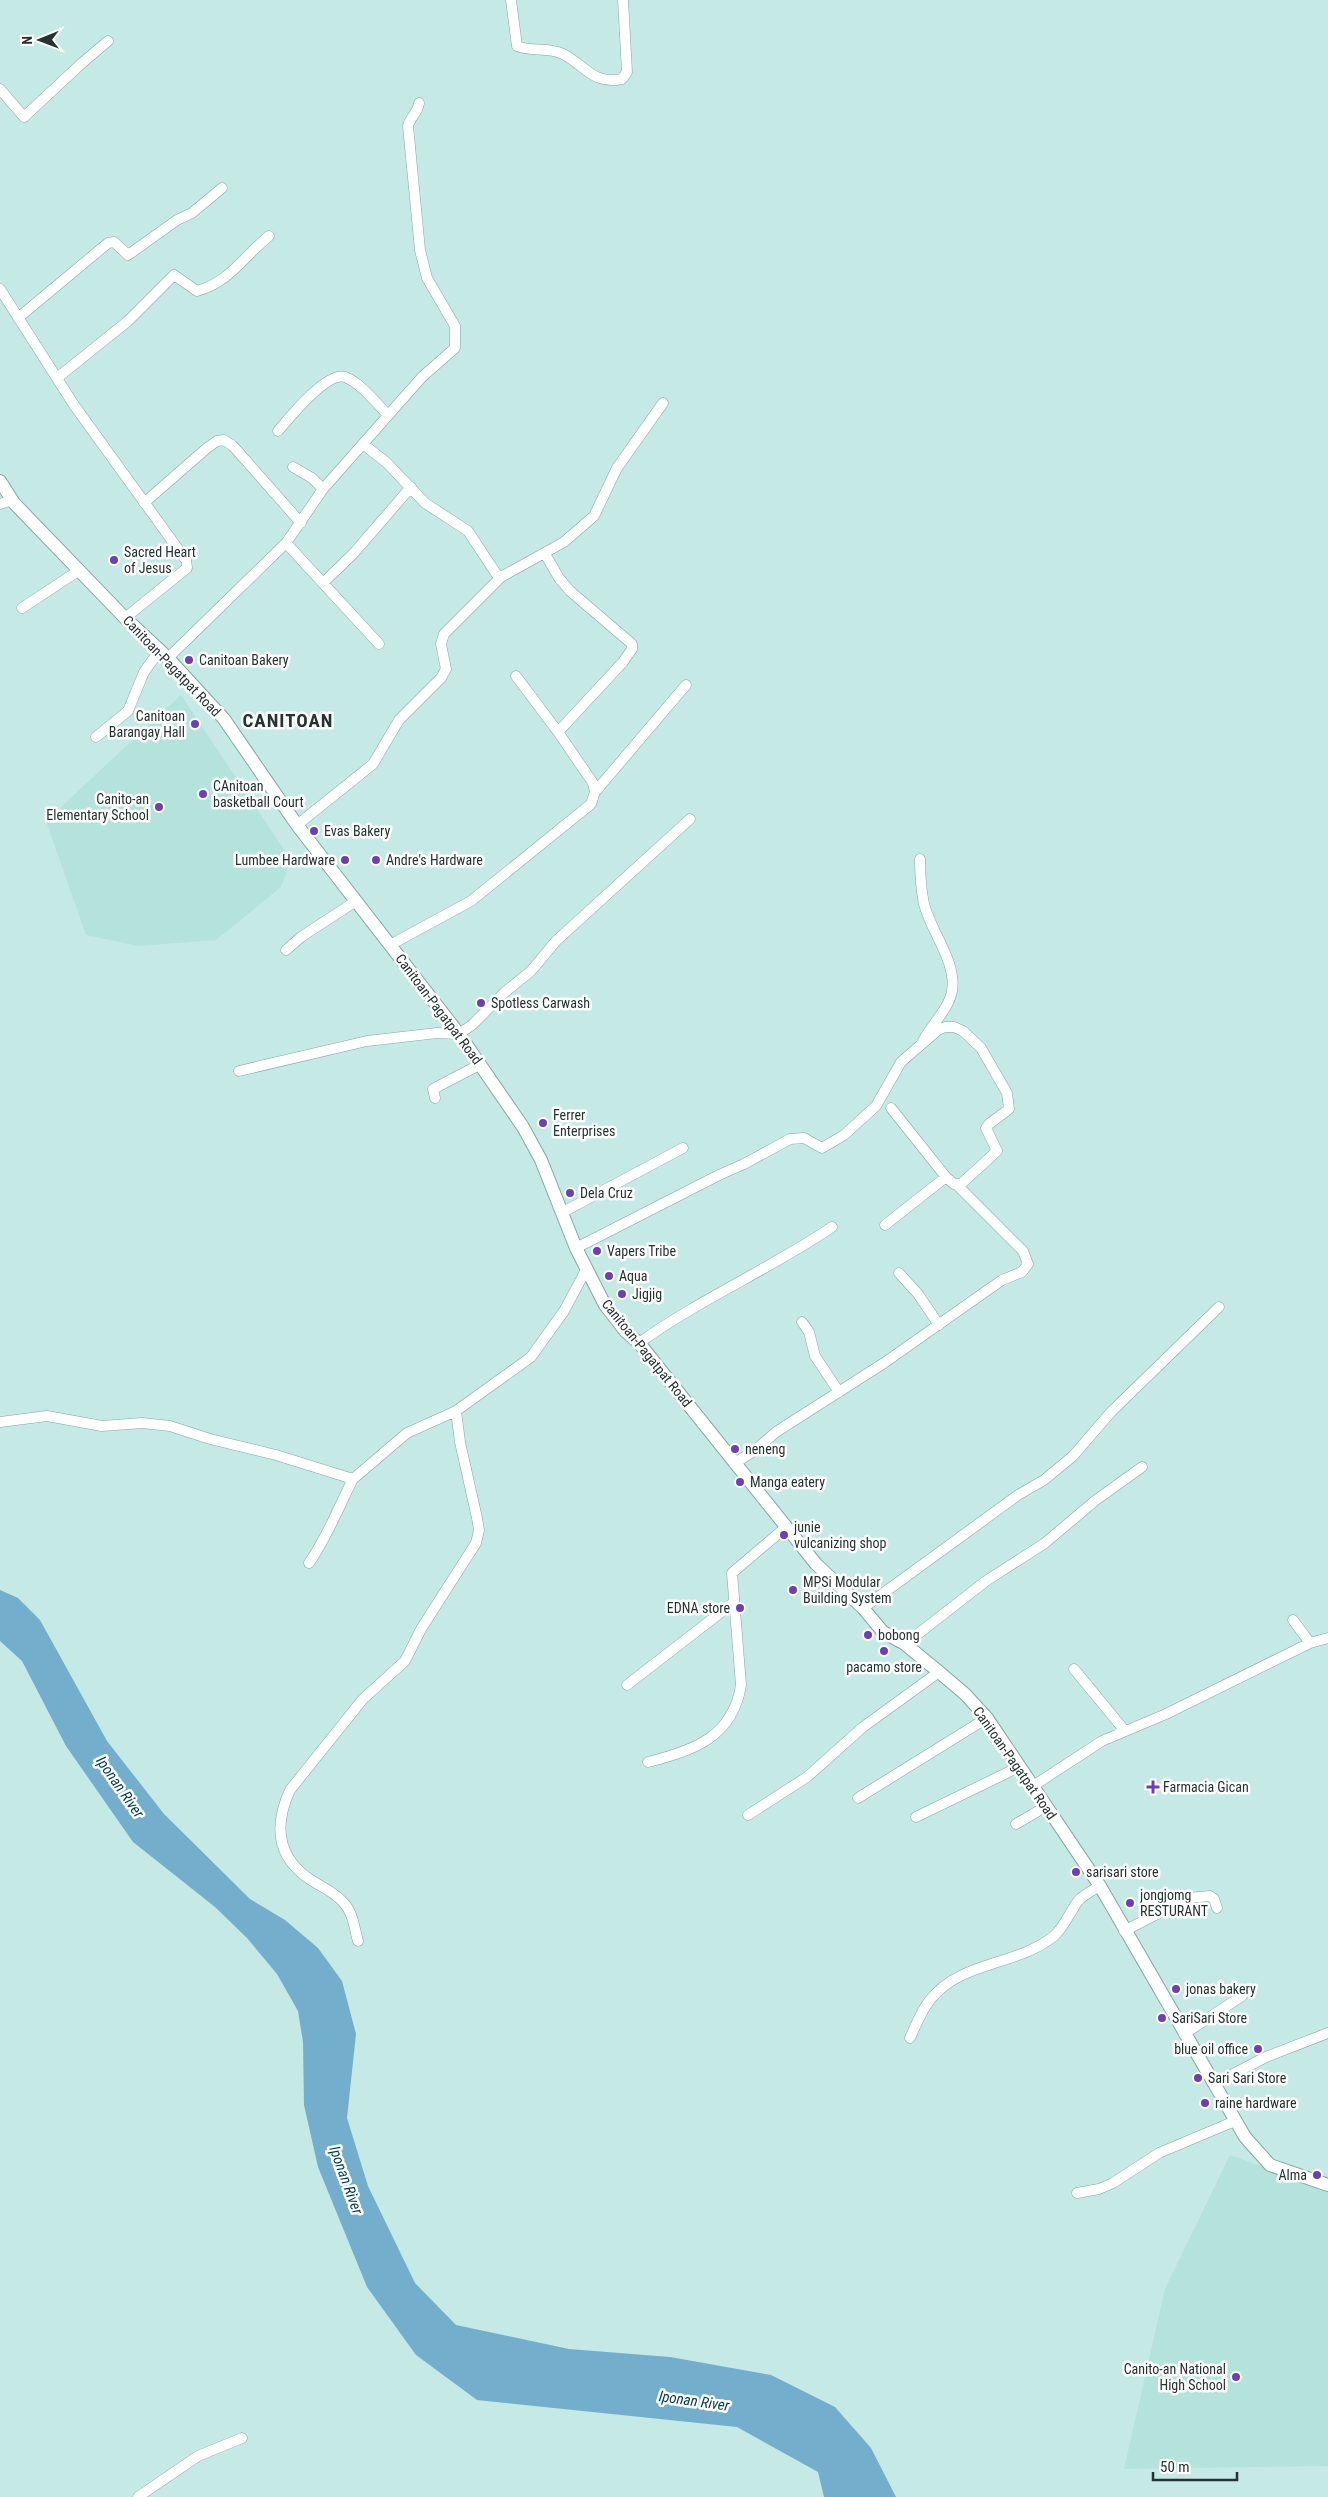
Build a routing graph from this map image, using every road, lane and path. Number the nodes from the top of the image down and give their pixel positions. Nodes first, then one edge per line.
1 (511, 0) edge
2 (623, 0) edge
3 (108, 41) dead end
4 (0, 89) edge
5 (419, 103) dead end
6 (222, 188) dead end
7 (269, 236) dead end
8 (0, 289) edge
9 (18, 318) junction
10 (57, 378) junction
11 (663, 403) dead end
12 (388, 415) junction
13 (278, 431) dead end
14 (363, 444) junction
15 (293, 467) dead end
16 (0, 481) edge
17 (411, 487) junction
18 (323, 490) junction
19 (6, 502) edge
20 (144, 503) junction
21 (301, 523) junction
22 (286, 543) junction
23 (544, 554) junction
24 (78, 571) junction
25 (499, 578) junction
26 (322, 583) junction
27 (22, 608) dead end
28 (125, 618) junction
29 (379, 644) dead end
30 (164, 654) junction
31 (516, 676) dead end
32 (686, 684) dead end
33 (558, 732) junction
34 (96, 737) dead end
35 (595, 792) junction
36 (690, 819) dead end
37 (297, 825) junction
38 (920, 859) dead end
39 (356, 901) junction
40 (390, 945) junction
41 (286, 950) dead end
42 (459, 1034) junction
43 (922, 1044) junction
44 (480, 1064) junction
45 (239, 1071) dead end
46 (435, 1098) dead end
47 (891, 1108) dead end
48 (683, 1148) dead end
49 (946, 1177) junction
50 (957, 1185) junction
51 (563, 1212) junction
52 (886, 1225) dead end
53 (832, 1227) dead end
54 (576, 1248) junction
55 (586, 1270) junction
56 (899, 1273) dead end
57 (1220, 1307) dead end
58 (802, 1322) dead end
59 (939, 1325) junction
60 (639, 1343) junction
61 (839, 1392) junction
62 (456, 1411) junction
63 (0, 1422) edge
64 (735, 1463) junction
65 (1142, 1467) dead end
66 (353, 1478) junction
67 (786, 1527) junction
68 (309, 1562) dead end
69 (733, 1603) junction
70 (863, 1608) junction
71 (1293, 1620) dead end
72 (1328, 1638) edge
73 (1310, 1643) junction
74 (905, 1644) junction
75 (1074, 1669) dead end
76 (939, 1672) junction
77 (627, 1685) dead end
78 (988, 1718) junction
79 (1125, 1731) junction
80 (648, 1762) dead end
81 (1019, 1767) junction
82 (1033, 1786) junction
83 (858, 1798) dead end
84 (1046, 1807) junction
85 (748, 1815) dead end
86 (916, 1817) dead end
87 (1016, 1824) dead end
88 (1100, 1886) junction
89 (1217, 1908) dead end
90 (1124, 1931) junction
91 (358, 1941) dead end
92 (1242, 1996) dead end
93 (1328, 2033) edge
94 (1184, 2034) junction
95 (910, 2038) dead end
96 (1214, 2084) junction
97 (1235, 2121) junction
98 (1328, 2185) edge
99 (1077, 2193) dead end
100 (242, 2438) dead end
101 (138, 2497) edge

1 - 2 street
3 - 4 street
5 - 12 street
6 - 9 street
7 - 10 street
8 - 9 street
9 - 10 street
10 - 20 street
11 - 23 street
12 - 13 street
12 - 14 street
14 - 17 street
14 - 18 street
15 - 18 street
16 - 19 street, Canitoan-Pagatpat Road
17 - 25 street
17 - 26 street
18 - 21 street
19 - 24 street, Canitoan-Pagatpat Road
20 - 21 street
20 - 28 street
21 - 22 street
22 - 26 street
22 - 30 street
23 - 25 street
23 - 33 street
24 - 27 street
24 - 28 street, Canitoan-Pagatpat Road
25 - 37 street
26 - 29 street
28 - 30 street, Canitoan-Pagatpat Road
30 - 34 street
30 - 37 street, Canitoan-Pagatpat Road
31 - 33 street
32 - 35 street
33 - 35 street
35 - 40 street
36 - 42 street
37 - 39 street, Canitoan-Pagatpat Road
38 - 43 street
39 - 40 street, Canitoan-Pagatpat Road
39 - 41 street
40 - 42 street, Canitoan-Pagatpat Road
42 - 44 street, Canitoan-Pagatpat Road
42 - 45 street
43 - 50 street
43 - 54 street
44 - 46 street
44 - 51 street, Canitoan-Pagatpat Road
47 - 49 street
48 - 51 street
49 - 50 street
49 - 52 street
50 - 59 street
51 - 54 street, Canitoan-Pagatpat Road
53 - 60 street
54 - 55 street, Canitoan-Pagatpat Road
55 - 60 street, Canitoan-Pagatpat Road
55 - 62 street
56 - 59 street
57 - 70 street
58 - 61 street
59 - 61 street
60 - 64 street, Canitoan-Pagatpat Road
61 - 64 street
62 - 66 street
62 - 91 street
63 - 66 street
64 - 67 street, Canitoan-Pagatpat Road
65 - 74 street
66 - 68 street
67 - 69 street
67 - 70 street, Canitoan-Pagatpat Road
69 - 77 street
69 - 80 street
70 - 74 street, Canitoan-Pagatpat Road
71 - 73 street
72 - 73 street
73 - 79 street
74 - 76 street, Canitoan-Pagatpat Road
75 - 79 street
76 - 78 street, Canitoan-Pagatpat Road
76 - 85 street
78 - 81 street, Canitoan-Pagatpat Road
78 - 83 street
79 - 82 street
81 - 82 street, Canitoan-Pagatpat Road
81 - 86 street
82 - 84 street, Canitoan-Pagatpat Road
84 - 87 street
84 - 88 street, Canitoan-Pagatpat Road
88 - 90 street, Canitoan-Pagatpat Road
88 - 95 street
89 - 90 street
90 - 94 street, Canitoan-Pagatpat Road
92 - 94 street
93 - 96 street
94 - 96 street, Canitoan-Pagatpat Road
96 - 97 street, Canitoan-Pagatpat Road
97 - 98 street, Canitoan-Pagatpat Road
97 - 99 street
100 - 101 street

